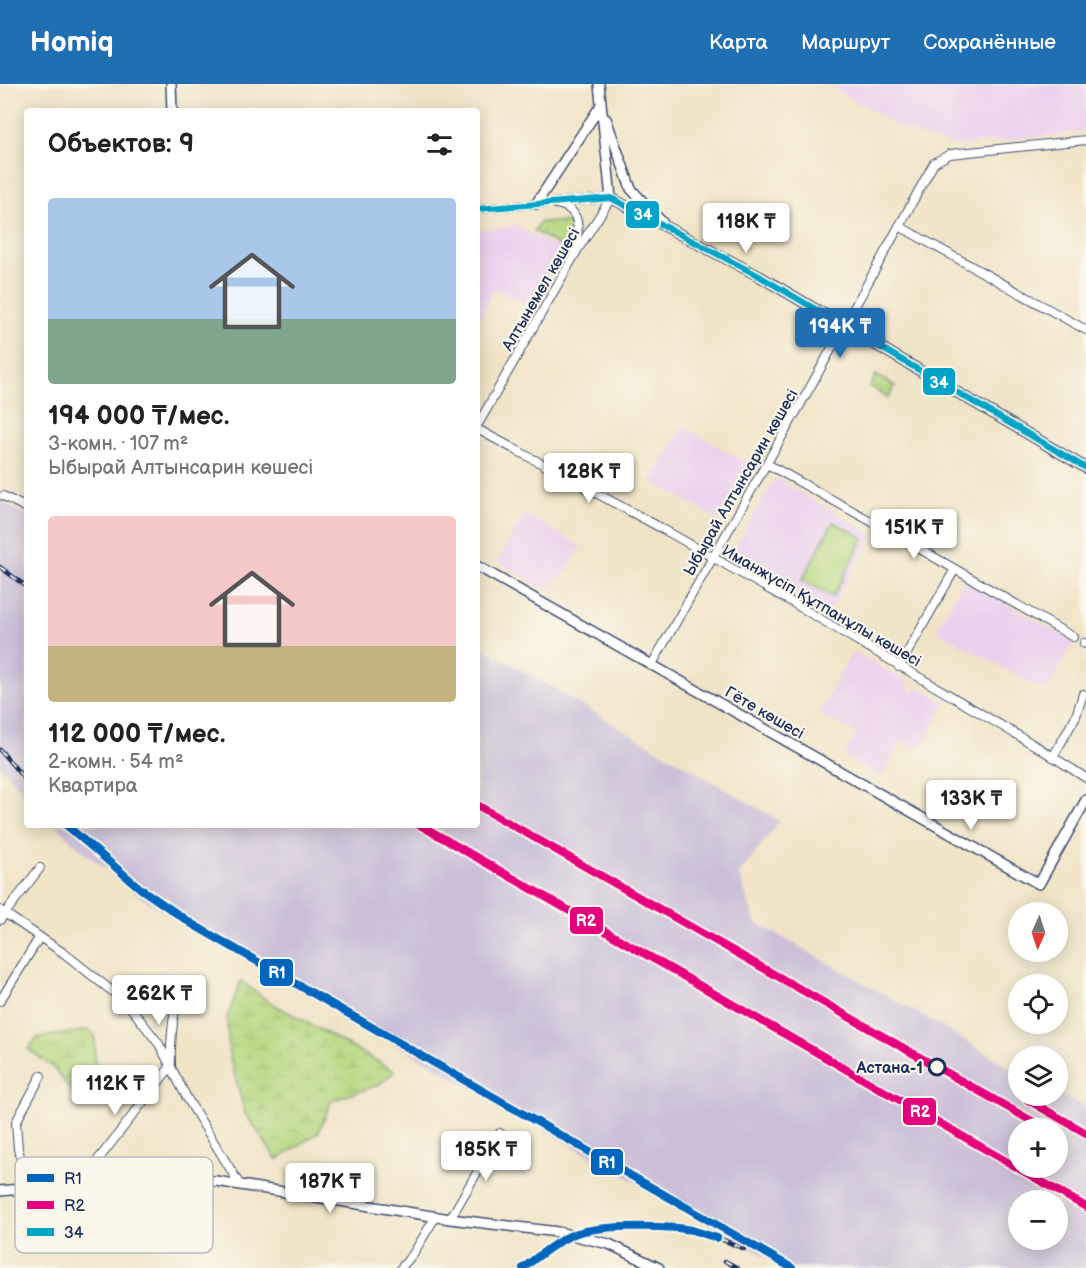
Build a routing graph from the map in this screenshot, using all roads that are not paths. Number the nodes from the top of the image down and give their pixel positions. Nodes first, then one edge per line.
1 (171, 84) edge
2 (598, 84) edge
3 (601, 105) junction
4 (172, 108) edge
5 (1086, 140) edge
6 (611, 198) junction
7 (536, 204) junction
8 (480, 209) edge
9 (899, 226) junction
10 (669, 230) junction
11 (565, 272) junction
12 (843, 326) junction
13 (1086, 330) edge
14 (480, 422) edge
15 (480, 429) edge
16 (766, 464) junction
17 (1086, 468) edge
18 (3, 496) dead end
19 (24, 506) edge
20 (713, 558) junction
21 (480, 568) edge
22 (955, 569) junction
23 (1073, 637) dead end
24 (651, 666) junction
25 (899, 667) junction
26 (1083, 694) dead end
27 (1053, 757) junction
28 (1086, 778) edge
29 (1086, 800) edge
30 (40, 868) dead end
31 (2, 914) edge
32 (39, 938) junction
33 (179, 988) dead end
34 (0, 1001) edge
35 (171, 1066) junction
36 (41, 1076) dead end
37 (500, 1133) dead end
38 (20, 1157) edge
39 (100, 1157) edge
40 (213, 1181) edge
41 (240, 1185) junction
42 (15, 1189) edge
43 (0, 1191) edge
44 (436, 1216) junction
45 (450, 1218) junction
46 (401, 1268) edge
47 (659, 1268) edge

1 - 4 main road
2 - 3 main road
3 - 6 main road
3 - 7 main road
3 - 10 main road
5 - 9 street, Ыбырай Алтынсарин көшесі
6 - 7 street
6 - 10 main road
6 - 11 street, Алтынемел көшесі
7 - 8 street
7 - 11 street
9 - 12 street, Ыбырай Алтынсарин көшесі
9 - 13 street
10 - 12 main road
11 - 14 street, Алтынемел көшесі
12 - 16 street, Ыбырай Алтынсарин көшесі
12 - 17 main road
15 - 20 street, Иманжүсіп Құтпанұлы көшесі
16 - 20 street, Ыбырай Алтынсарин көшесі
16 - 22 street
18 - 19 street
20 - 24 street, Ыбырай Алтынсарин көшесі
20 - 25 street, Иманжүсіп Құтпанұлы көшесі
21 - 24 main road, Гёте көшесі
22 - 23 street
22 - 25 street
24 - 29 main road, Гёте көшесі
25 - 27 street, Иманжүсіп Құтпанұлы көшесі
26 - 27 street
27 - 28 street, Иманжүсіп Құтпанұлы көшесі
30 - 31 street
31 - 32 street
32 - 34 street
32 - 35 street
33 - 35 street
35 - 39 street
35 - 41 street
36 - 38 street
37 - 45 street
40 - 41 main road
41 - 44 main road
42 - 43 main road
44 - 45 main road
44 - 46 street
45 - 47 main road

